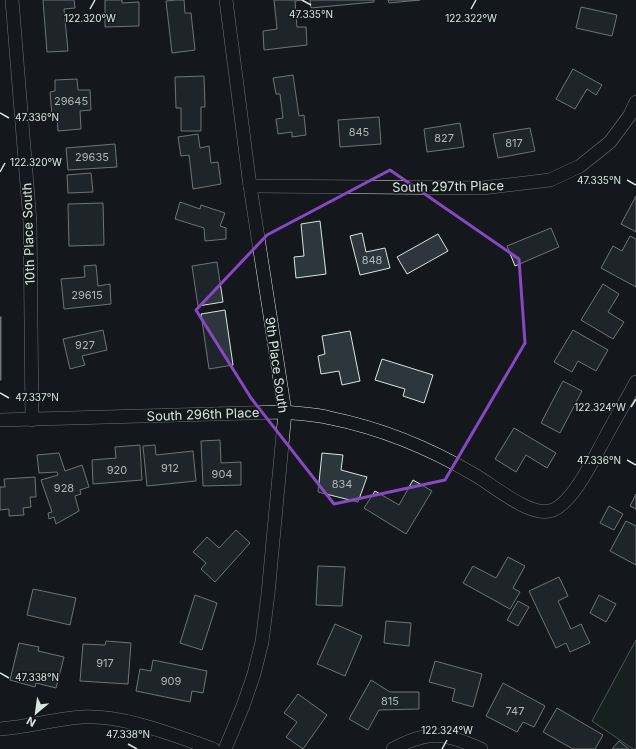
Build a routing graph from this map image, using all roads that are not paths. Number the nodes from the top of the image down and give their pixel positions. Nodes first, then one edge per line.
1 (12, 0) edge
2 (226, 0) edge
3 (636, 102) edge
4 (250, 186) junction
5 (636, 382) edge
6 (285, 412) junction
7 (0, 420) edge
8 (32, 420) junction
9 (0, 729) edge
10 (213, 749) edge
11 (225, 749) edge
12 (393, 749) edge
13 (481, 749) edge

1 - 8 street, 10th Place South
2 - 4 street, 9th Place South
3 - 4 street, South 297th Place
4 - 6 street, 9th Place South
5 - 6 street, South 296th Place
6 - 8 street, South 296th Place
6 - 11 street, 9th Place South
7 - 8 street, South 296th Place
9 - 10 street
12 - 13 street

